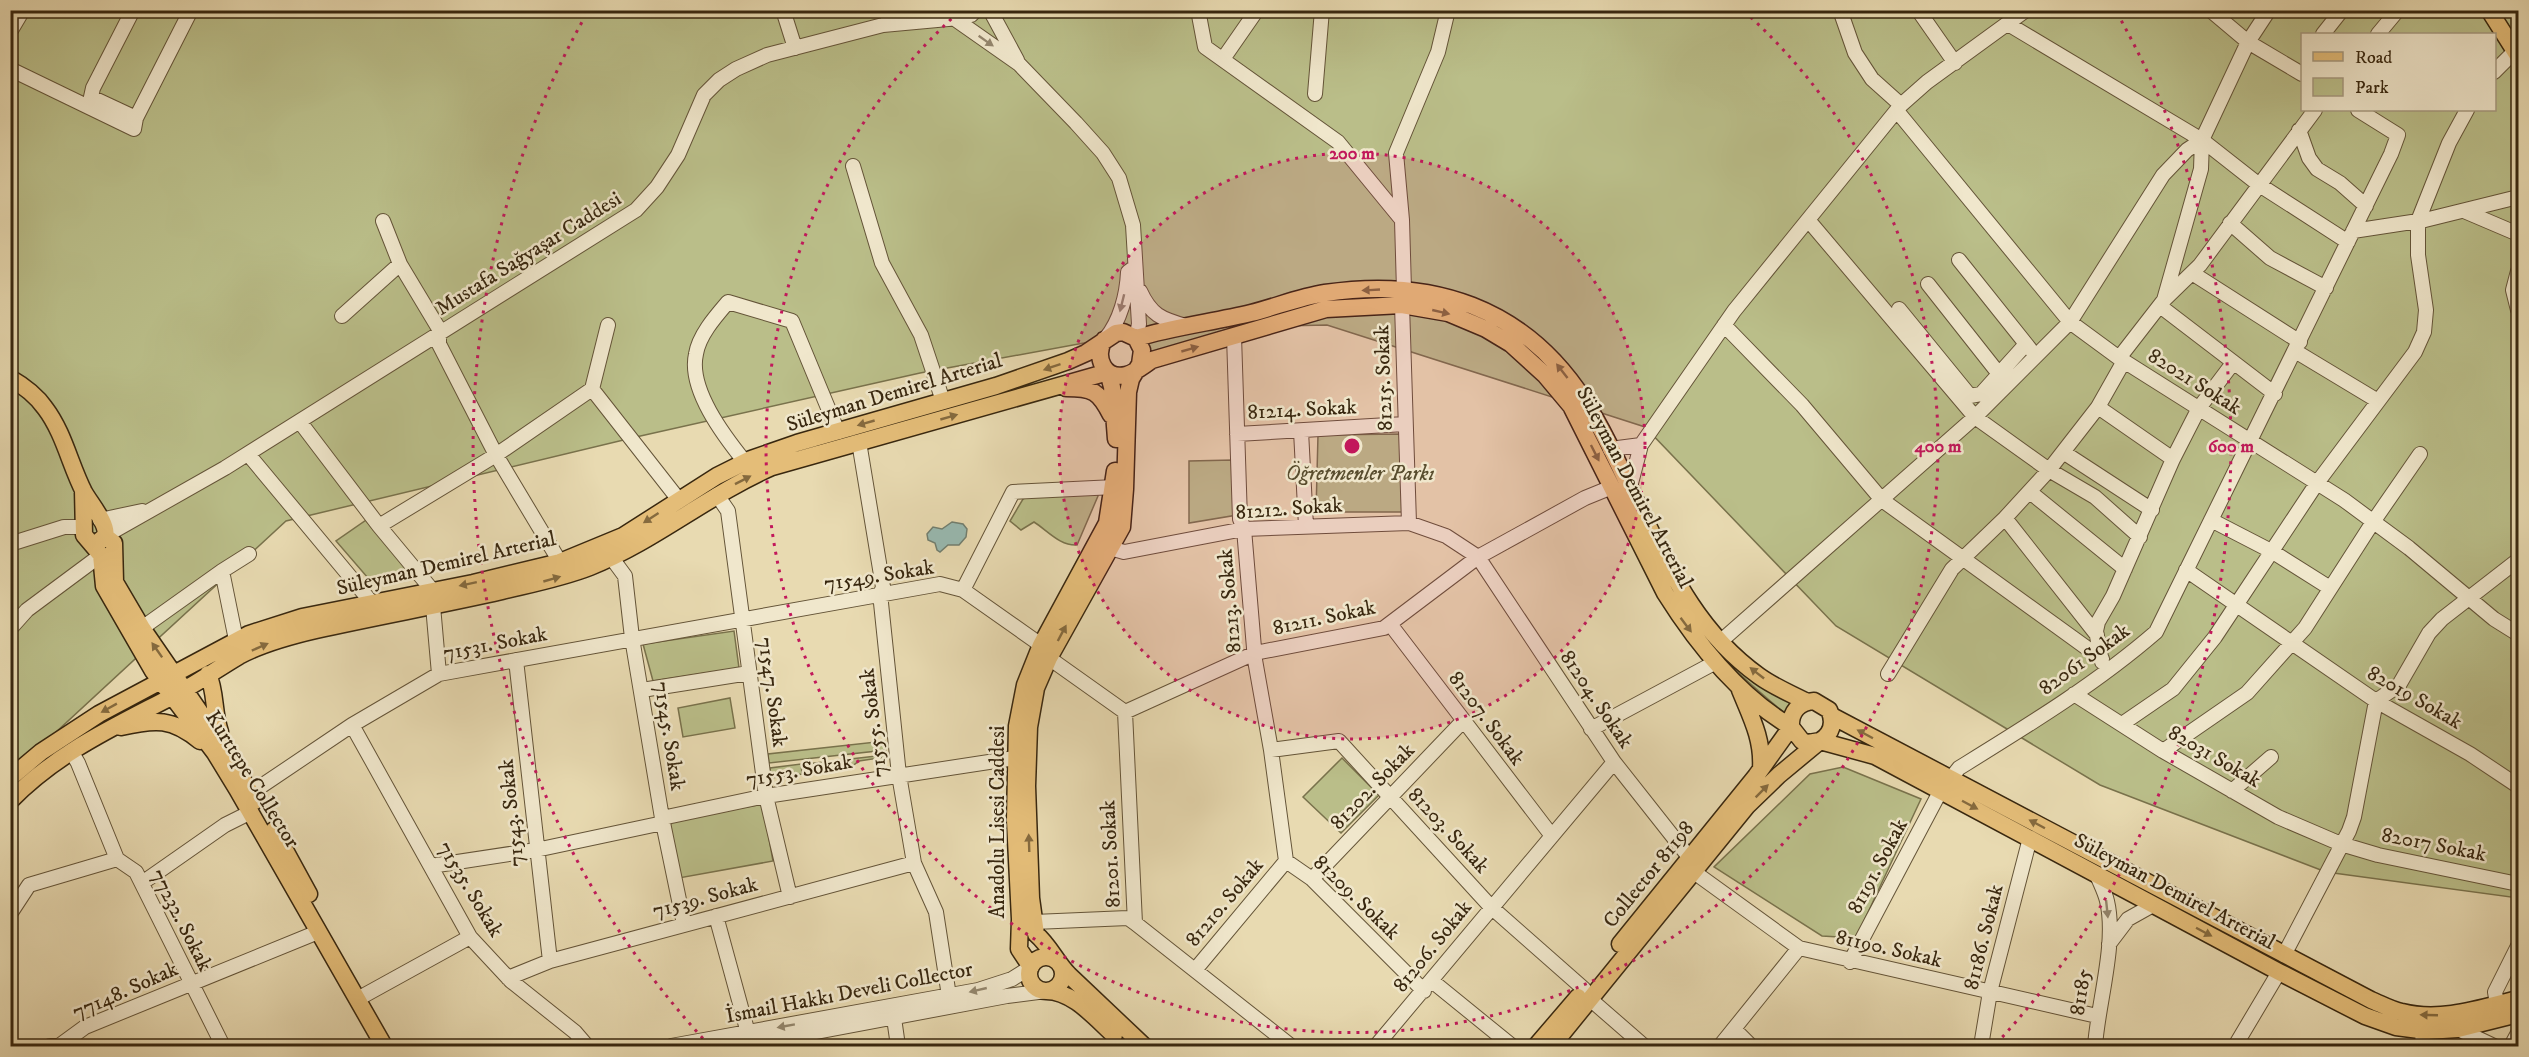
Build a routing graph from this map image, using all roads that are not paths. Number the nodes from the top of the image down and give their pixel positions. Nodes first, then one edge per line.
1 (23, 10) edge
2 (134, 10) edge
3 (191, 10) edge
4 (783, 10) edge
5 (906, 10) edge
6 (976, 10) edge
7 (990, 10) edge
8 (1198, 10) edge
9 (1257, 10) edge
10 (1322, 10) edge
11 (1448, 10) edge
12 (1840, 10) edge
13 (1918, 10) edge
14 (2026, 10) edge
15 (2210, 10) edge
16 (2269, 10) edge
17 (2342, 10) edge
18 (2398, 10) edge
19 (2489, 10) edge
20 (948, 14) edge
21 (2008, 24) junction
22 (883, 25) junction
23 (10, 32) edge
24 (2324, 33) edge
25 (2380, 33) edge
26 (2248, 42) junction
27 (795, 48) junction
28 (2517, 53) edge
29 (1223, 59) junction
30 (1955, 63) junction
31 (1019, 64) junction
32 (2300, 67) edge
33 (10, 69) edge
34 (2496, 70) edge
35 (1315, 94) dead end
36 (1899, 108) junction
37 (2314, 111) edge
38 (2360, 111) edge
39 (2466, 111) edge
40 (136, 118) junction
41 (2299, 130) junction
42 (2202, 140) junction
43 (853, 166) dead end
44 (2258, 184) junction
45 (2518, 197) edge
46 (2366, 206) junction
47 (2464, 211) junction
48 (1402, 220) junction
49 (383, 221) dead end
50 (1809, 221) junction
51 (2418, 221) junction
52 (2230, 223) junction
53 (2518, 234) edge
54 (2350, 237) junction
55 (1959, 260) dead end
56 (400, 264) junction
57 (1137, 266) junction
58 (2518, 271) edge
59 (2192, 273) junction
60 (1136, 283) junction
61 (1928, 284) dead end
62 (2326, 288) junction
63 (1403, 297) junction
64 (2162, 303) junction
65 (1899, 309) dead end
66 (2518, 310) edge
67 (342, 316) dead end
68 (2070, 322) junction
69 (608, 325) dead end
70 (1187, 326) junction
71 (1724, 326) junction
72 (439, 334) junction
73 (1234, 336) junction
74 (1136, 338) junction
75 (1104, 340) junction
76 (2026, 344) junction
77 (2297, 347) junction
78 (2036, 356) junction
79 (2121, 359) junction
80 (2233, 363) junction
81 (1136, 370) junction
82 (1108, 372) junction
83 (1999, 374) junction
84 (10, 378) edge
85 (1049, 388) junction
86 (592, 389) junction
87 (2275, 394) junction
88 (943, 401) junction
89 (2378, 401) junction
90 (2098, 407) junction
91 (2199, 408) junction
92 (1975, 417) junction
93 (300, 422) junction
94 (1116, 424) junction
95 (1406, 424) junction
96 (1301, 431) junction
97 (838, 432) junction
98 (1237, 434) junction
99 (859, 442) junction
100 (2251, 442) junction
101 (1641, 445) junction
102 (1610, 449) junction
103 (2063, 452) junction
104 (248, 454) junction
105 (2420, 454) dead end
106 (496, 455) junction
107 (2173, 459) junction
108 (745, 462) junction
109 (2049, 470) junction
110 (2317, 483) junction
111 (1114, 487) junction
112 (1612, 487) junction
113 (1630, 487) junction
114 (83, 490) junction
115 (2030, 492) junction
116 (717, 495) junction
117 (679, 500) junction
118 (1882, 500) junction
119 (2152, 510) junction
120 (2005, 518) junction
121 (2211, 520) junction
122 (2373, 522) junction
123 (1409, 523) junction
124 (379, 526) junction
125 (1306, 526) junction
126 (103, 528) junction
127 (1244, 530) junction
128 (85, 532) junction
129 (2140, 537) junction
130 (10, 544) edge
131 (1105, 546) junction
132 (2273, 552) junction
133 (249, 554) dead end
134 (101, 555) junction
135 (611, 557) junction
136 (1478, 557) junction
137 (1962, 560) junction
138 (2518, 560) edge
139 (560, 562) junction
140 (2125, 569) junction
141 (222, 570) junction
142 (2186, 570) junction
143 (2330, 588) junction
144 (963, 590) junction
145 (880, 595) junction
146 (2468, 597) junction
147 (433, 598) junction
148 (372, 603) junction
149 (2235, 606) junction
150 (742, 619) junction
151 (1390, 624) junction
152 (10, 628) edge
153 (142, 628) junction
154 (2518, 634) edge
155 (2097, 635) junction
156 (632, 638) junction
157 (236, 640) junction
158 (1721, 641) junction
159 (2290, 643) junction
160 (1045, 652) junction
161 (1255, 653) junction
162 (516, 660) junction
163 (1716, 662) junction
164 (2103, 666) junction
165 (749, 673) junction
166 (208, 674) junction
167 (439, 674) junction
168 (1888, 674) dead end
169 (1737, 683) junction
170 (173, 684) junction
171 (642, 690) junction
172 (2074, 694) junction
173 (2376, 701) junction
174 (1807, 702) junction
175 (1125, 712) junction
176 (1832, 716) junction
177 (1463, 721) junction
178 (2122, 724) junction
179 (352, 725) junction
180 (1791, 727) junction
181 (1591, 729) junction
182 (107, 731) junction
183 (1820, 741) junction
184 (1271, 750) junction
185 (71, 751) junction
186 (221, 751) junction
187 (2163, 751) junction
188 (1015, 758) junction
189 (2271, 758) dead end
190 (1614, 762) junction
191 (1761, 769) junction
192 (899, 775) junction
193 (10, 778) edge
194 (1946, 784) junction
195 (2518, 786) edge
196 (2232, 791) junction
197 (251, 793) junction
198 (766, 796) junction
199 (1390, 797) junction
200 (10, 801) edge
201 (251, 812) junction
202 (662, 820) junction
203 (1552, 836) junction
204 (2030, 838) junction
205 (2341, 844) junction
206 (536, 850) junction
207 (117, 859) junction
208 (1286, 861) junction
209 (914, 863) junction
210 (1691, 864) junction
211 (431, 866) junction
212 (2097, 875) junction
213 (1312, 879) junction
214 (142, 883) junction
215 (2518, 884) edge
216 (790, 897) junction
217 (2153, 904) junction
218 (1491, 907) junction
219 (10, 914) edge
220 (716, 916) junction
221 (1034, 922) junction
222 (1134, 923) junction
223 (684, 924) junction
224 (318, 932) junction
225 (470, 937) junction
226 (2109, 944) junction
227 (2518, 946) edge
228 (1799, 948) junction
229 (2284, 955) junction
230 (549, 961) junction
231 (1850, 962) junction
232 (1060, 966) junction
233 (1031, 967) junction
234 (1195, 970) junction
235 (2278, 972) junction
236 (508, 978) junction
237 (190, 983) junction
238 (1428, 986) junction
239 (1046, 991) junction
240 (1990, 992) junction
241 (1587, 994) junction
242 (363, 996) junction
243 (949, 996) junction
244 (2518, 999) edge
245 (2497, 1004) junction
246 (2518, 1014) edge
247 (2097, 1016) junction
248 (894, 1018) junction
249 (1734, 1029) junction
250 (2458, 1029) junction
251 (2518, 1032) edge
252 (2422, 1039) edge
253 (1276, 1042) edge
254 (747, 1043) edge
255 (59, 1046) edge
256 (50, 1047) edge
257 (223, 1047) edge
258 (384, 1047) edge
259 (394, 1047) edge
260 (587, 1047) edge
261 (671, 1047) edge
262 (898, 1047) edge
263 (1128, 1047) edge
264 (1144, 1047) edge
265 (1291, 1047) edge
266 (1376, 1047) edge
267 (1512, 1047) edge
268 (1536, 1047) edge
269 (1552, 1047) edge
270 (1644, 1047) edge
271 (1720, 1047) edge
272 (1751, 1047) edge
273 (1981, 1047) edge
274 (2095, 1047) edge
275 (2235, 1047) edge
276 (2494, 1047) edge
277 (2511, 1047) edge

1 - 23 street
2 - 40 street
3 - 40 street
4 - 27 street
5 - 22 street
6 - 20 street
7 - 31 street
8 - 29 street
9 - 29 street
10 - 35 street
11 - 48 street, 81215. Sokak
12 - 36 street, 82021 Sokak
13 - 30 street
14 - 21 street
15 - 26 street
16 - 26 street
17 - 24 street
18 - 25 street
19 - 28 main road
20 - 22 street
20 -> 31 street
21 - 30 street
21 - 42 street
22 - 27 street, Mustafa Sağyaşar Caddesi
26 - 32 street
26 - 42 street
27 - 72 street, Mustafa Sağyaşar Caddesi
28 - 34 street
29 - 48 street
30 - 36 street
31 - 57 street
33 - 40 street
36 - 50 street
36 - 68 street, 82021 Sokak
37 - 41 street
38 - 46 street, 82061 Sokak
39 - 51 street
41 - 44 street
41 - 46 street
42 - 44 street
42 - 64 street
42 - 68 street
43 - 88 street
44 - 52 street
44 - 54 street
45 - 47 street
46 - 54 street, 82061 Sokak
47 - 51 street
47 - 53 street
48 - 63 street, 81215. Sokak
49 - 56 street
50 - 71 street
50 - 92 street
51 - 54 street
51 - 89 street
52 - 59 street
52 - 62 street
54 - 62 street, 82061 Sokak
55 - 76 street
56 - 67 street
56 - 72 street
57 - 60 street
57 -> 75 street
58 - 66 street
59 - 64 street
59 - 77 street
60 - 70 street
60 - 74 street
61 - 83 street
62 - 77 street, 82061 Sokak
63 -> 70 main road, Süleyman Demirel Arterial
63 - 73 main road, Süleyman Demirel Arterial
63 - 95 street, 81215. Sokak
102 -> 63 main road, Süleyman Demirel Arterial
63 -> 112 main road, Süleyman Demirel Arterial
64 - 79 street
64 - 80 street
65 - 83 street
68 - 78 street
68 - 79 street, 82021 Sokak
69 - 86 street
70 - 74 main road, Süleyman Demirel Arterial
71 - 101 street
71 - 118 street
72 - 93 street, Mustafa Sağyaşar Caddesi
72 - 106 street
81 -> 73 main road, Süleyman Demirel Arterial
73 - 98 street, 81213. Sokak
74 - 75 main road
74 - 81 main road
75 - 82 main road
75 -> 88 main road, Süleyman Demirel Arterial
76 - 78 street
76 - 83 street
77 - 87 street, 82061 Sokak
77 - 89 street
78 - 92 street
79 - 90 street
79 - 91 street, 82021 Sokak
80 - 87 street
80 - 91 street
81 - 82 main road
81 - 131 main road, Anadolu Lisesi Caddesi
82 - 85 main road, Süleyman Demirel Arterial
82 - 94 main road, Anadolu Lisesi Caddesi
84 - 114 main road
85 - 94 main road
99 -> 85 main road, Süleyman Demirel Arterial
86 - 106 street
86 - 117 street
87 - 100 street, 82061 Sokak
88 -> 97 main road, Süleyman Demirel Arterial
89 - 110 street
90 - 103 street
90 - 107 street
91 - 100 street, 82021 Sokak
91 - 107 street
92 - 109 street
92 - 118 street
93 - 104 street, Mustafa Sağyaşar Caddesi
93 - 124 street
94 - 111 main road, Anadolu Lisesi Caddesi
95 - 96 street, 81214. Sokak
95 - 123 street, 81215. Sokak
96 - 98 street, 81214. Sokak
96 - 125 street
97 - 108 main road, Süleyman Demirel Arterial
97 - 108 street
98 - 127 street, 81213. Sokak
116 -> 99 main road, Süleyman Demirel Arterial
99 - 145 street, 71555. Sokak
100 - 110 street, 82021 Sokak
100 - 121 street, 82061 Sokak
101 - 102 street
101 - 113 street
102 - 113 main road, Süleyman Demirel Arterial
103 - 109 street
103 - 119 street
104 - 126 street, Mustafa Sağyaşar Caddesi
104 - 148 street
105 - 122 street
106 - 124 street
106 - 139 street
107 - 119 street
108 - 117 main road, Süleyman Demirel Arterial
109 - 115 street
109 - 129 street
110 - 122 street, 82021 Sokak
110 - 132 street
111 - 131 main road, Anadolu Lisesi Caddesi
111 - 144 street
112 - 136 street, 81211. Sokak
112 -> 163 main road, Süleyman Demirel Arterial
113 - 158 main road, Süleyman Demirel Arterial
114 - 126 main road
114 - 128 main road
115 - 120 street
115 - 140 street
116 - 135 main road, Süleyman Demirel Arterial
116 - 150 street, 71547. Sokak
117 -> 139 main road, Süleyman Demirel Arterial
118 - 137 street
118 - 158 street
119 - 129 street
120 - 137 street
120 - 155 street
121 - 132 street
121 - 142 street, 82061 Sokak
122 - 143 street
122 - 146 street, 82021 Sokak
123 - 125 street, 81212. Sokak
123 - 136 street, 81212. Sokak
124 - 147 street
125 - 127 street, 81212. Sokak
126 - 128 main road
126 - 153 main road, Kurttepe Collector
127 - 131 street, 81212. Sokak
127 - 161 street, 81213. Sokak
128 - 130 street
128 - 134 main road
129 - 140 street
131 - 160 main road, Anadolu Lisesi Caddesi
132 - 143 street
132 - 149 street
133 - 141 street
134 - 152 street
134 - 170 main road, Kurttepe Collector
147 -> 135 main road, Süleyman Demirel Arterial
135 - 156 street, 71545. Sokak
136 - 151 street, 81211. Sokak
136 - 181 street, 81204. Sokak
137 - 164 street
137 - 168 street
138 - 146 street
139 -> 147 main road, Süleyman Demirel Arterial
140 - 155 street
141 - 153 street
141 - 157 street
142 - 149 street, 82019 Sokak
142 - 164 street, 82061 Sokak
143 - 159 street
144 - 145 street, 71549. Sokak
144 - 160 street, 71549. Sokak
145 - 150 street, 71549. Sokak
145 - 192 street, 71555. Sokak
146 - 154 street, 82021 Sokak
146 - 173 street
147 - 148 main road, Süleyman Demirel Arterial
166 -> 147 main road, Süleyman Demirel Arterial
147 - 167 street
148 - 157 main road, Süleyman Demirel Arterial
149 - 159 street, 82019 Sokak
149 - 178 street
150 - 156 street, 71531. Sokak
150 - 165 street, 71547. Sokak
151 - 161 street, 81211. Sokak
151 - 177 street, 81207. Sokak
170 -> 153 main road, Kurttepe Collector
155 - 164 street
156 - 162 street, 71531. Sokak
156 - 171 street, 71545. Sokak
157 - 170 main road, Süleyman Demirel Arterial
174 -> 158 main road, Süleyman Demirel Arterial
159 - 173 street, 82019 Sokak
159 - 187 street
160 - 175 street
160 - 188 main road, Anadolu Lisesi Caddesi
221 -> 160 main road, Anadolu Lisesi Caddesi
161 - 175 street, 81211. Sokak
161 - 184 street, 81213. Sokak
162 - 167 street, 71531. Sokak
162 - 206 street, 71543. Sokak
163 - 169 main road, Süleyman Demirel Arterial
163 - 181 street
164 - 172 street, 82061 Sokak
165 - 171 street
165 - 198 street, 71547. Sokak
166 - 170 main road, Süleyman Demirel Arterial
166 - 186 main road
167 - 179 street, 71531. Sokak
169 - 180 main road, Süleyman Demirel Arterial
169 - 191 main road
170 - 182 main road, Süleyman Demirel Arterial
170 - 186 main road, Kurttepe Collector
170 -> 193 main road, Süleyman Demirel Arterial
171 - 202 street, 71545. Sokak
172 - 178 street, 82031 Sokak
172 - 194 street, 82061 Sokak
173 - 195 street, 82019 Sokak
173 - 205 street
174 - 176 main road
174 - 180 main road
175 - 222 street, 81201. Sokak
176 - 183 main road
194 -> 176 main road, Süleyman Demirel Arterial
177 - 199 street, 81202. Sokak
177 - 203 street, 81207. Sokak
178 - 187 street, 82031 Sokak
179 - 197 street, 71531. Sokak
179 - 211 street, 71535. Sokak
180 - 183 main road
180 - 191 main road, Collector 81198
181 - 190 street, 81204. Sokak
182 - 185 main road, Süleyman Demirel Arterial
182 - 186 main road
183 - 194 main road, Süleyman Demirel Arterial
210 -> 183 main road, Collector 81198
184 - 199 street, 81203. Sokak
184 - 208 street, 81213. Sokak
185 - 200 main road, Süleyman Demirel Arterial
185 - 207 street, 77232. Sokak
186 - 197 main road, Kurttepe Collector
186 - 201 main road, Kurttepe Collector
187 - 196 street, 82031 Sokak
188 - 192 street, 71553. Sokak
188 - 233 main road, Anadolu Lisesi Caddesi
189 - 196 street
190 - 203 street, 81206. Sokak
190 - 210 street, 81204. Sokak
191 - 210 main road, Collector 81198
192 - 198 street, 71553. Sokak
192 - 209 street, 71555. Sokak
194 -> 204 main road, Süleyman Demirel Arterial
229 -> 194 main road, Süleyman Demirel Arterial
194 - 231 street, 81191. Sokak
196 - 205 street, 82031 Sokak
197 - 242 main road, Kurttepe Collector
198 - 202 street, 71553. Sokak
198 - 216 street, 71547. Sokak
199 - 213 street, 81202. Sokak
199 - 218 street, 81203. Sokak
201 - 214 street
201 - 224 main road, Kurttepe Collector
202 - 206 street, 71553. Sokak
202 - 223 street, 71545. Sokak
203 - 218 street, 81206. Sokak
204 - 212 main road, Süleyman Demirel Arterial
204 - 240 street, 81186. Sokak
205 - 215 street, 82017 Sokak
205 - 229 street
206 - 211 street, 71553. Sokak
206 - 230 street, 71543. Sokak
207 - 214 street, 77232. Sokak
207 - 219 street
208 - 213 street, 81209. Sokak
208 - 234 street, 81210. Sokak
209 - 216 street, 71539. Sokak
209 - 243 street, 71555. Sokak
210 - 228 street, 81190. Sokak
210 - 241 main road, Collector 81198
211 - 225 street, 71535. Sokak
212 - 217 main road, Süleyman Demirel Arterial
212 -> 226 street, 81185
213 - 238 street, 81209. Sokak
214 - 237 street, 77232. Sokak
216 - 220 street, 71539. Sokak
217 - 226 street, 81185
217 -> 235 main road, Süleyman Demirel Arterial
218 - 238 street, 81206. Sokak
218 - 241 street, 81203. Sokak
220 - 223 street, 71539. Sokak
220 - 254 street
221 - 222 street
221 - 232 main road, Anadolu Lisesi Caddesi
222 - 234 street, 81201. Sokak
223 - 230 street, 71539. Sokak
224 - 237 street, 77148. Sokak
224 - 258 main road, Kurttepe Collector
225 - 236 street, 71535. Sokak
225 - 242 street
226 - 247 street, 81185
227 - 245 street
228 - 231 street, 81190. Sokak
228 - 249 street
245 -> 229 main road, Süleyman Demirel Arterial
230 - 236 street, 71539. Sokak
231 - 240 street, 81190. Sokak
232 - 233 main road
232 - 239 main road
232 - 264 main road, Anadolu Lisesi Caddesi
233 - 239 main road
233 -> 243 street, İsmail Hakkı Develi Collector
234 - 253 street, 81201. Sokak
235 - 252 main road, Süleyman Demirel Arterial
235 - 275 street
236 - 260 street, 71535. Sokak
237 - 255 street, 77148. Sokak
237 - 257 street, 77232. Sokak
238 - 266 street, 81206. Sokak
238 - 267 street
239 - 248 street, İsmail Hakkı Develi Collector
239 - 263 main road
240 - 247 street, 81190. Sokak
240 - 273 street, 81186. Sokak
241 - 268 main road, Collector 81198
241 - 269 main road, Collector 81198
241 - 270 street, 81203. Sokak
242 - 259 main road, Kurttepe Collector
243 -> 254 street, İsmail Hakkı Develi Collector
244 - 245 main road, Süleyman Demirel Arterial
246 - 250 main road, Süleyman Demirel Arterial
247 - 274 street, 81185
248 - 254 street, İsmail Hakkı Develi Collector
248 - 262 street
249 - 271 street
249 - 272 street
250 - 252 main road, Süleyman Demirel Arterial
250 - 276 street
251 - 277 street
253 - 265 street, 81201. Sokak
254 - 261 street, İsmail Hakkı Develi Collector
255 - 256 street, 77148. Sokak

